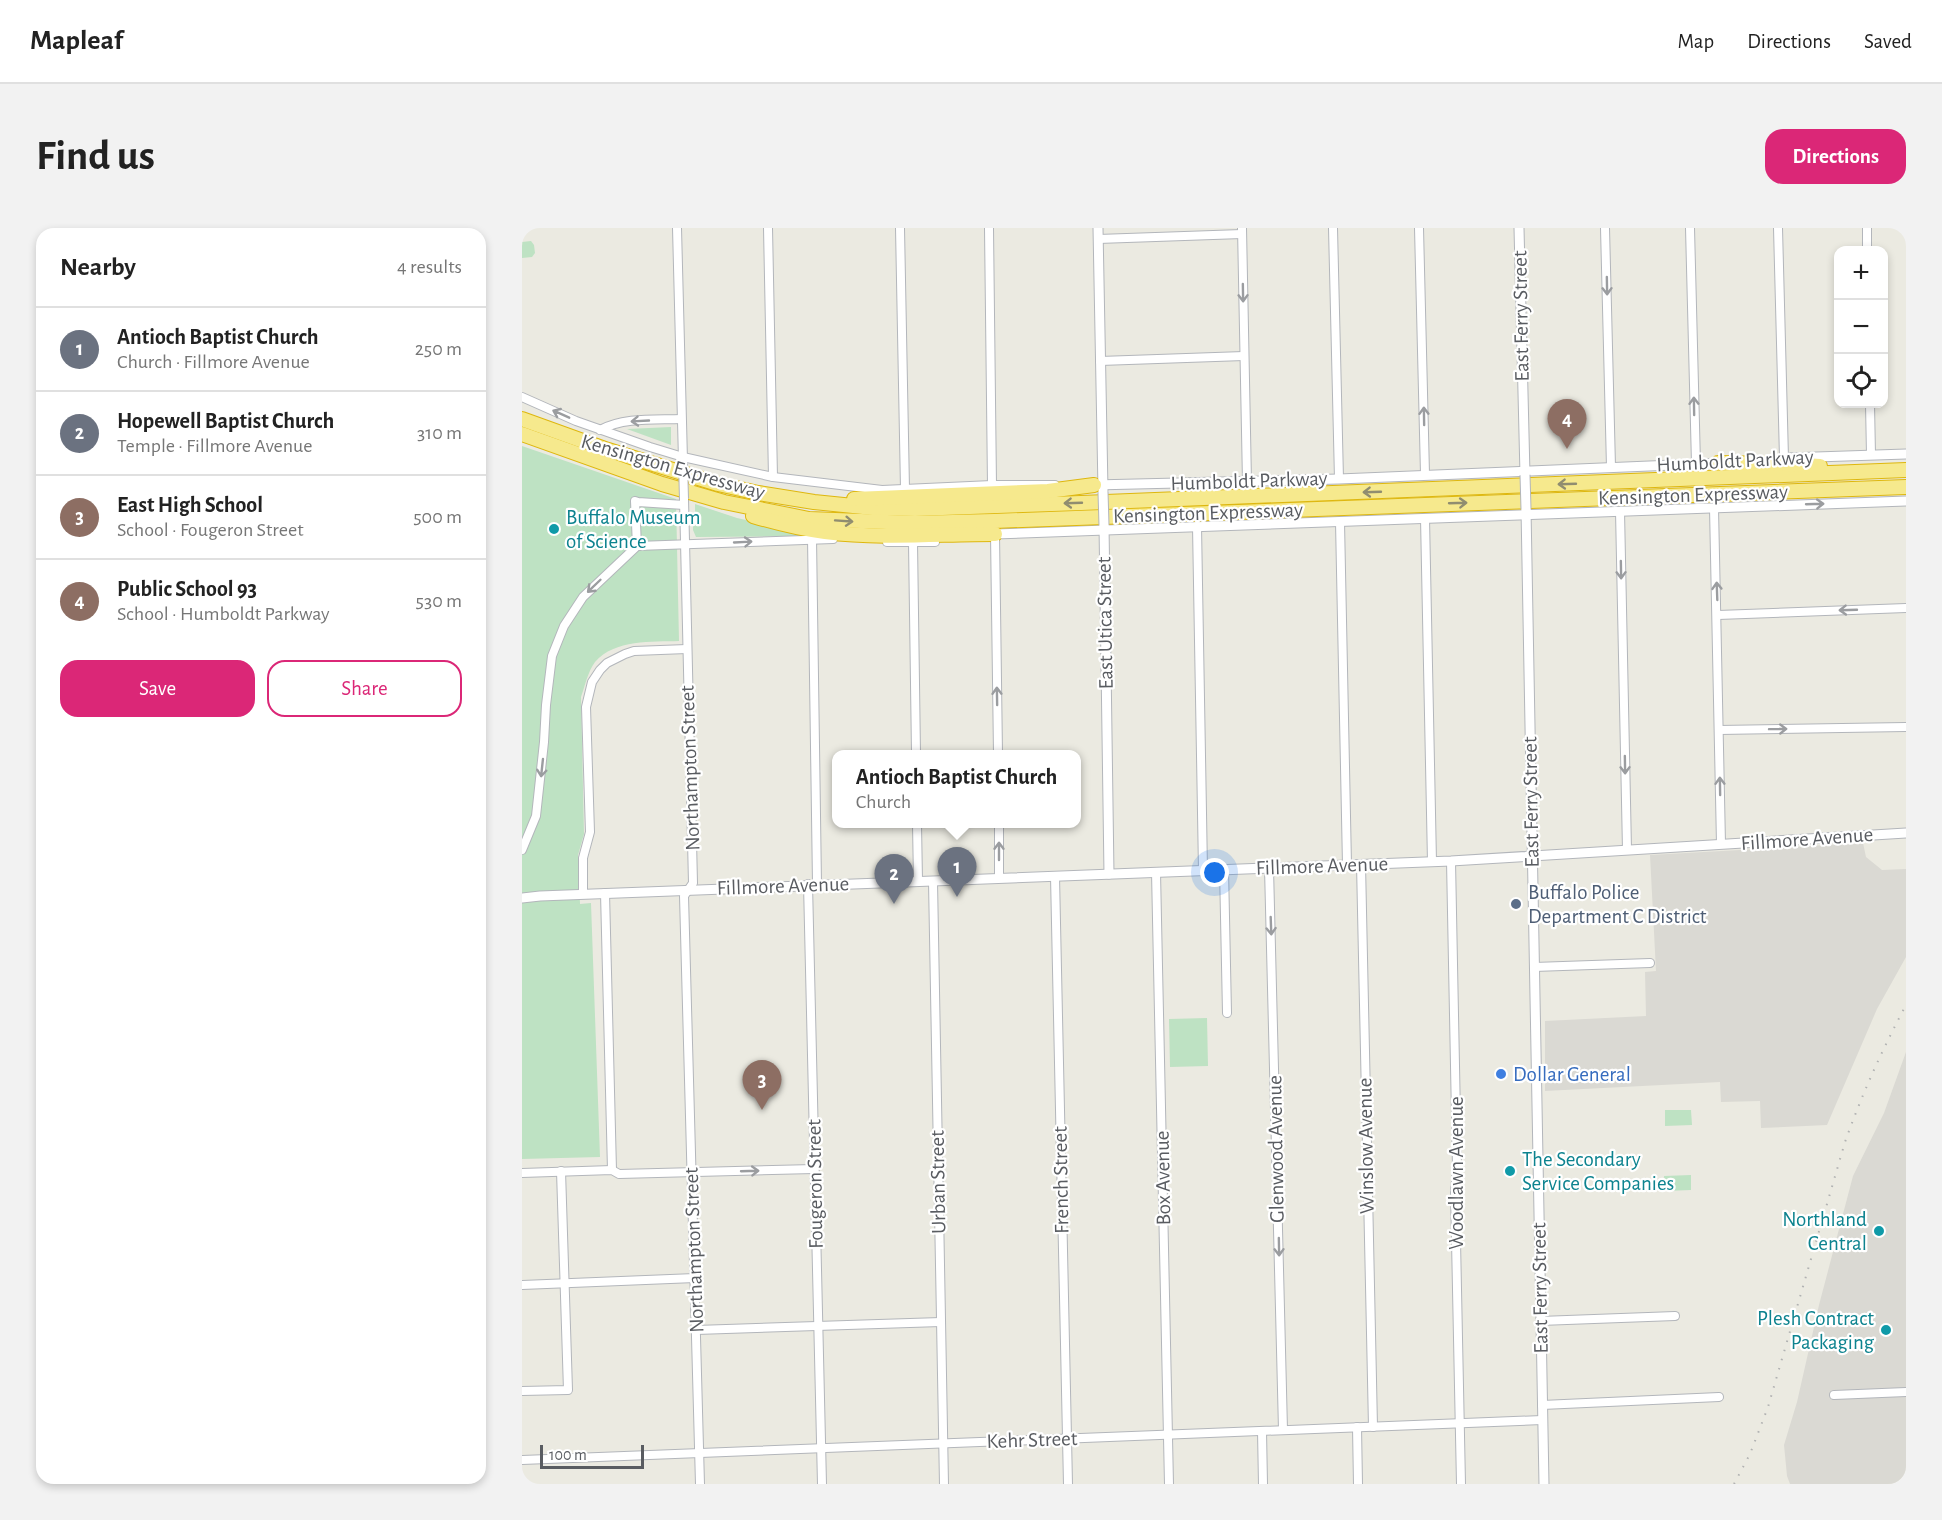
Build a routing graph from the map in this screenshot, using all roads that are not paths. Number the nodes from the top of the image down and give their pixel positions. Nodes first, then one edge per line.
1 (677, 228) edge
2 (768, 228) edge
3 (900, 228) edge
4 (989, 228) edge
5 (1098, 228) edge
6 (1333, 228) edge
7 (1419, 228) edge
8 (1519, 228) edge
9 (1605, 228) edge
10 (1690, 228) edge
11 (1778, 228) edge
12 (1867, 228) edge
13 (1242, 231) edge
14 (1098, 239) junction
15 (1867, 246) edge
16 (1244, 356) junction
17 (1100, 361) junction
18 (522, 397) edge
19 (1870, 408) edge
20 (522, 419) edge
21 (681, 419) junction
22 (600, 430) junction
23 (522, 434) edge
24 (1906, 454) edge
25 (1871, 455) junction
26 (1784, 458) junction
27 (683, 460) junction
28 (1718, 463) junction
29 (1696, 464) junction
30 (1611, 467) junction
31 (1906, 470) edge
32 (1867, 471) junction
33 (1525, 473) junction
34 (1425, 474) junction
35 (773, 477) junction
36 (1339, 479) junction
37 (1247, 482) junction
38 (992, 485) junction
39 (1906, 487) edge
40 (1100, 488) junction
41 (905, 489) junction
42 (1906, 501) edge
43 (684, 502) junction
44 (724, 502) junction
45 (814, 502) junction
46 (1714, 508) junction
47 (1620, 511) junction
48 (1526, 512) junction
49 (1425, 518) junction
50 (1340, 522) junction
51 (1197, 526) junction
52 (1104, 528) junction
53 (995, 534) junction
54 (812, 538) junction
55 (913, 543) junction
56 (684, 545) junction
57 (636, 546) junction
58 (1906, 608) edge
59 (1718, 615) junction
60 (687, 649) junction
61 (1906, 727) edge
62 (1719, 730) junction
63 (916, 750) edge
64 (998, 750) edge
65 (917, 828) edge
66 (999, 828) edge
67 (1906, 832) edge
68 (1721, 844) junction
69 (522, 850) edge
70 (1627, 850) junction
71 (1532, 856) junction
72 (1451, 861) junction
73 (1432, 862) junction
74 (1361, 864) junction
75 (1347, 865) junction
76 (1269, 868) junction
77 (1224, 869) junction
78 (1203, 870) junction
79 (1156, 872) junction
80 (1109, 874) junction
81 (1055, 876) junction
82 (999, 878) junction
83 (918, 881) junction
84 (933, 881) junction
85 (812, 884) junction
86 (689, 889) junction
87 (605, 893) junction
88 (583, 894) junction
89 (522, 898) edge
90 (1650, 963) dead end
91 (1534, 967) junction
92 (1227, 1013) dead end
93 (814, 1169) junction
94 (612, 1170) junction
95 (561, 1171) junction
96 (522, 1173) edge
97 (692, 1173) junction
98 (695, 1278) junction
99 (564, 1283) junction
100 (522, 1285) edge
101 (1675, 1317) dead end
102 (1540, 1321) junction
103 (941, 1322) junction
104 (818, 1326) junction
105 (696, 1330) junction
106 (522, 1391) edge
107 (1906, 1392) edge
108 (1834, 1395) dead end
109 (1719, 1397) dead end
110 (1542, 1405) junction
111 (1542, 1420) junction
112 (1459, 1423) junction
113 (1357, 1427) junction
114 (1373, 1427) junction
115 (1283, 1430) junction
116 (1262, 1431) junction
117 (1168, 1435) junction
118 (1067, 1439) junction
119 (943, 1443) junction
120 (821, 1448) junction
121 (699, 1453) junction
122 (522, 1460) edge
123 (700, 1484) edge
124 (822, 1484) edge
125 (944, 1484) edge
126 (1068, 1484) edge
127 (1169, 1484) edge
128 (1263, 1484) edge
129 (1358, 1484) edge
130 (1461, 1484) edge
131 (1544, 1484) edge

1 - 21 street, Northampton Street
2 - 35 street
3 - 41 street
4 - 38 street
5 - 14 street, East Utica Street
6 - 36 street
34 -> 7 street
8 - 33 street, East Ferry Street
9 -> 30 street
29 -> 10 street
11 - 26 street
12 - 15 street
13 - 14 street
13 -> 16 street
14 - 17 street, East Utica Street
16 - 17 street
16 - 37 street
17 - 40 street, East Utica Street
22 -> 18 street, Humboldt Parkway
19 - 25 street
20 - 45 highway, Kensington Expressway
21 -> 22 street
21 - 27 street, Northampton Street
22 - 27 street, Humboldt Parkway
23 - 44 highway, Kensington Expressway
24 - 25 street, Humboldt Parkway
25 - 26 street, Humboldt Parkway
26 - 28 street, Humboldt Parkway
27 - 35 street, Humboldt Parkway
27 - 43 street, Northampton Street, bridge
28 - 29 street, Humboldt Parkway
28 - 32 highway
29 - 30 street, Humboldt Parkway
30 - 33 street, Humboldt Parkway
31 - 32 highway, Kensington Expressway
32 -> 45 highway, Kensington Expressway
33 - 34 street, Humboldt Parkway
33 - 48 street, East Ferry Street, bridge
34 - 36 street, Humboldt Parkway
35 - 41 street, Humboldt Parkway
36 - 37 street, Humboldt Parkway
37 - 40 street, Humboldt Parkway
38 - 40 street, Humboldt Parkway
38 - 41 street, Humboldt Parkway
44 -> 39 highway, Kensington Expressway
40 - 45 highway
40 - 52 street, East Utica Street, bridge
46 -> 42 street, Humboldt Parkway
43 - 56 street, Northampton Street
43 - 57 street
44 - 53 highway
46 - 47 street, Humboldt Parkway
59 -> 46 street
47 - 48 street, Humboldt Parkway
47 -> 70 street
48 - 49 street, Humboldt Parkway
48 - 71 street, East Ferry Street
49 - 50 street, Humboldt Parkway
49 - 73 street
50 - 51 street, Humboldt Parkway
50 - 75 street
51 - 52 street, Humboldt Parkway
51 - 78 street
52 - 53 street, Humboldt Parkway
52 - 80 street, East Utica Street
53 - 55 street, Humboldt Parkway
64 -> 53 street
54 - 55 street, Humboldt Parkway
56 -> 54 street, Humboldt Parkway
54 - 85 street, Fougeron Street
55 - 63 street
56 - 57 street, Humboldt Parkway
56 - 60 street, Northampton Street
57 -> 69 street
58 -> 59 street
59 - 62 street
60 - 86 street, Northampton Street
60 - 88 street
62 -> 61 street
68 -> 62 street
65 - 83 street
82 -> 66 street
67 - 68 street, Fillmore Avenue
68 - 70 street, Fillmore Avenue
70 - 71 street, Fillmore Avenue
71 - 72 street, Fillmore Avenue
71 - 91 street, East Ferry Street
72 - 73 street, Fillmore Avenue
72 - 112 street, Woodlawn Avenue
73 - 74 street, Fillmore Avenue
74 - 75 street, Fillmore Avenue
74 - 114 street, Winslow Avenue
75 - 76 street, Fillmore Avenue
76 - 77 street, Fillmore Avenue
76 -> 115 street, Glenwood Avenue
77 - 78 street, Fillmore Avenue
77 - 92 street
78 - 79 street, Fillmore Avenue
79 - 80 street, Fillmore Avenue
79 - 117 street, Box Avenue
80 - 81 street, Fillmore Avenue
81 - 82 street, Fillmore Avenue
81 - 118 street, French Street
82 - 84 street, Fillmore Avenue
83 - 84 street, Fillmore Avenue
83 - 85 street, Fillmore Avenue
84 - 103 street, Urban Street
85 - 86 street, Fillmore Avenue
85 - 93 street, Fougeron Street
86 - 87 street, Fillmore Avenue
86 - 97 street, Northampton Street
87 - 88 street, Fillmore Avenue
87 - 94 street
88 - 89 street, Fillmore Avenue
90 - 91 street
91 - 102 street, East Ferry Street
97 -> 93 street
93 - 104 street, Fougeron Street
94 - 95 street
94 - 97 street
95 - 96 street
95 - 99 street
97 - 98 street, Northampton Street
98 - 99 street
98 - 105 street, Northampton Street
99 - 100 street
99 - 106 street
101 - 102 street
102 - 110 street, East Ferry Street
103 - 104 street
103 - 119 street, Urban Street
104 - 105 street
104 - 120 street, Fougeron Street
105 - 121 street, Northampton Street
107 - 108 street
109 - 110 street
110 - 111 street, East Ferry Street
111 - 112 street, Kehr Street
111 - 131 street, East Ferry Street
112 - 114 street, Kehr Street
112 - 130 street, Woodlawn Avenue
113 - 114 street, Kehr Street
113 - 115 street, Kehr Street
113 - 129 street
115 - 116 street, Kehr Street
116 - 117 street, Kehr Street
116 - 128 street
117 - 118 street, Kehr Street
117 - 127 street, Box Avenue
118 - 119 street, Kehr Street
118 - 126 street, French Street
119 - 120 street, Kehr Street
119 - 125 street, Urban Street
120 - 121 street, Kehr Street
120 - 124 street, Fougeron Street
121 - 122 street, Kehr Street
121 - 123 street, Northampton Street

